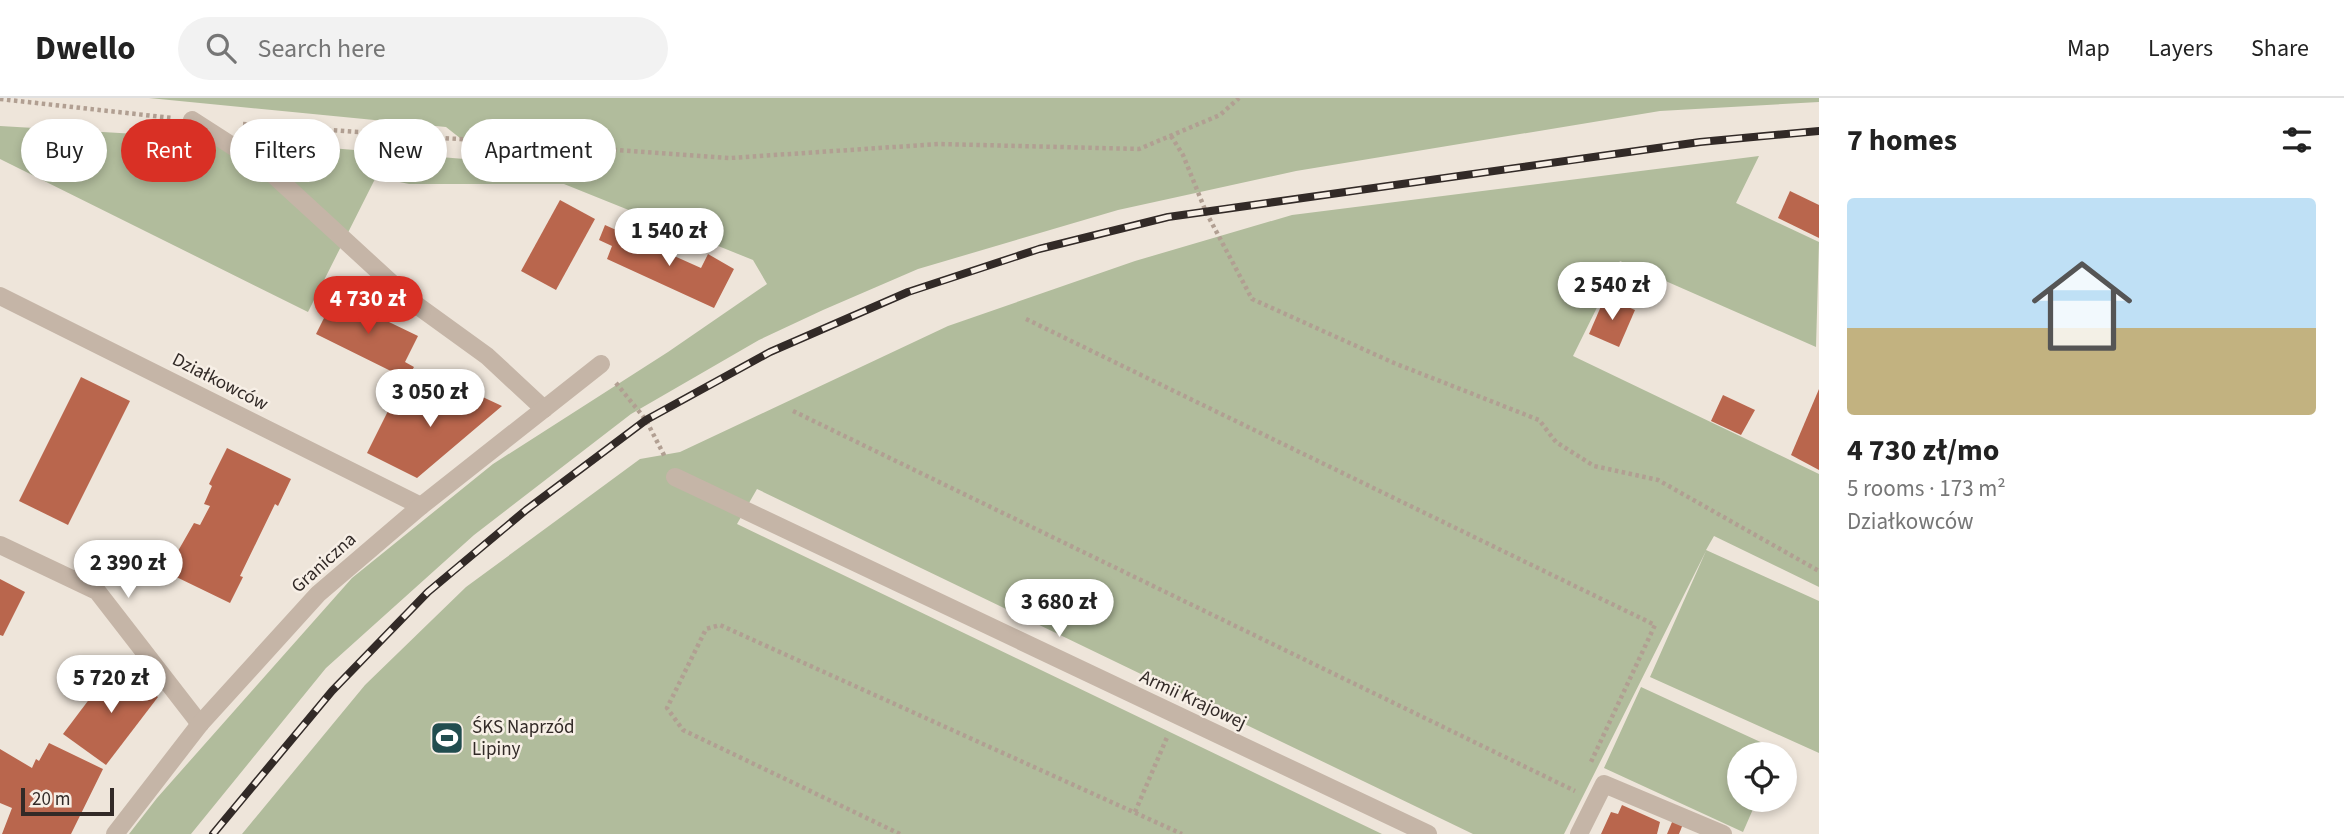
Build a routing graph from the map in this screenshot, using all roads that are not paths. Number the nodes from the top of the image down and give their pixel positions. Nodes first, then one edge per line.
1 (216, 135) edge
2 (0, 296) edge
3 (601, 364) road end
4 (544, 410) junction
5 (675, 477) road end
6 (421, 506) junction
7 (0, 545) edge
8 (201, 724) junction
9 (115, 834) edge
10 (1428, 834) edge
11 (1579, 834) edge
12 (1723, 834) edge

1 - 4 street
2 - 6 street, Działkowców
3 - 4 street, Graniczna
4 - 6 street, Graniczna
5 - 10 street, Armii Krajowej
6 - 8 street, Graniczna
7 - 8 street
8 - 9 street, Graniczna
11 - 12 street

